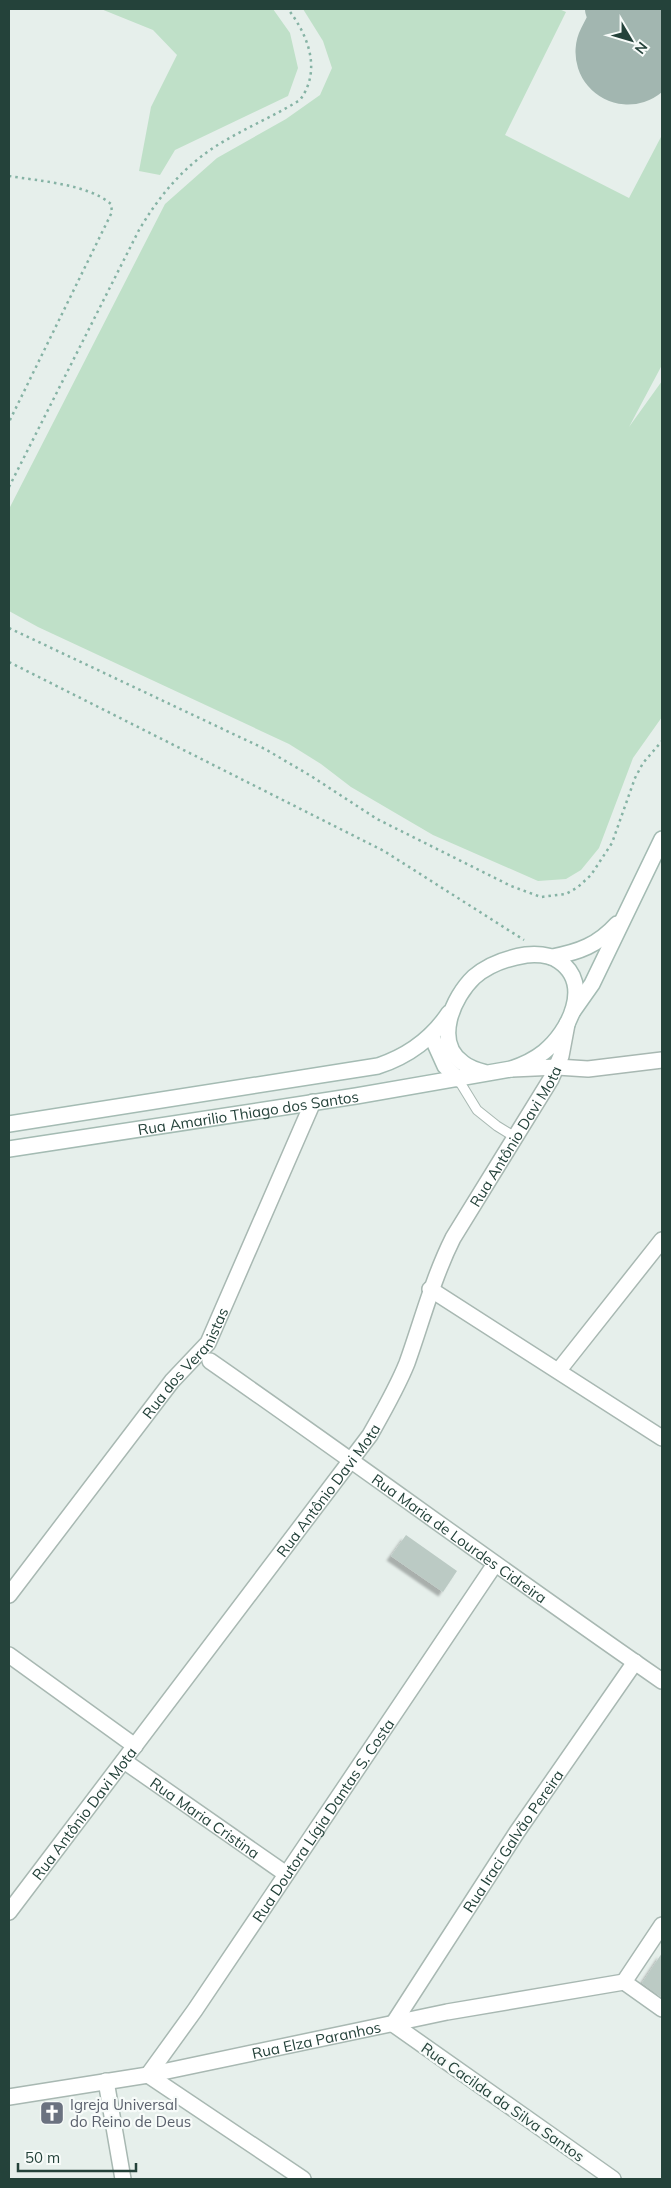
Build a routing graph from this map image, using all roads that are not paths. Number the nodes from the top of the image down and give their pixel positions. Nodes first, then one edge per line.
1 (662, 839) edge
2 (625, 916) junction
3 (552, 957) junction
4 (452, 1008) junction
5 (570, 1018) junction
6 (431, 1035) junction
7 (662, 1060) edge
8 (557, 1067) junction
9 (511, 1069) junction
10 (487, 1073) junction
11 (458, 1079) junction
12 (313, 1102) junction
13 (9, 1124) edge
14 (515, 1137) junction
15 (9, 1148) edge
16 (662, 1240) edge
17 (430, 1289) junction
18 (210, 1360) dead end
19 (559, 1370) junction
20 (662, 1438) edge
21 (352, 1460) junction
22 (495, 1564) junction
23 (9, 1595) edge
24 (9, 1655) edge
25 (635, 1662) junction
26 (662, 1681) edge
27 (135, 1746) junction
28 (124, 1761) junction
29 (286, 1874) junction
30 (9, 1912) edge
31 (662, 1925) edge
32 (624, 1982) junction
33 (662, 2009) edge
34 (393, 2024) junction
35 (148, 2075) junction
36 (106, 2081) junction
37 (9, 2097) edge
38 (123, 2179) edge
39 (303, 2179) edge
40 (613, 2179) edge

1 - 2 street
2 - 3 street
2 - 5 street
3 - 4 street
3 - 5 street
4 - 6 street, Rua Amarilio Thiago dos Santos
4 - 10 street
5 - 8 street, Rua Antônio Davi Mota
5 - 9 street
6 - 11 street
6 - 13 street, Rua Amarilio Thiago dos Santos
7 - 8 street
8 - 9 street
8 - 14 street, Rua Antônio Davi Mota
9 - 10 street
10 - 11 street, Rua Amarilio Thiago dos Santos
11 - 12 street, Rua Amarilio Thiago dos Santos
11 - 14 lane
12 - 15 street, Rua Amarilio Thiago dos Santos
12 - 23 street, Rua dos Veranistas
14 - 17 street, Rua Antônio Davi Mota
16 - 19 street
17 - 19 street
17 - 21 street, Rua Antônio Davi Mota
18 - 21 street, Rua Maria de Lourdes Cidreira
19 - 20 street
21 - 22 street, Rua Maria de Lourdes Cidreira
21 - 27 street, Rua Antônio Davi Mota
22 - 25 street, Rua Maria de Lourdes Cidreira
22 - 29 street, Rua Doutora Lígia Dantas S. Costa
24 - 27 street
25 - 26 street, Rua Maria de Lourdes Cidreira
25 - 34 street, Rua Iraci Galvão Pereira
27 - 28 street, Rua Antônio Davi Mota
28 - 29 street, Rua Maria Cristina
28 - 30 street, Rua Antônio Davi Mota
29 - 35 street, Rua Doutora Lígia Dantas S. Costa
31 - 32 street
32 - 33 street
32 - 34 street, Rua Elza Paranhos
34 - 35 street, Rua Elza Paranhos
34 - 40 street, Rua Cacilda da Silva Santos
35 - 36 street, Rua Elza Paranhos
35 - 39 street
36 - 37 street, Rua Elza Paranhos
36 - 38 street

